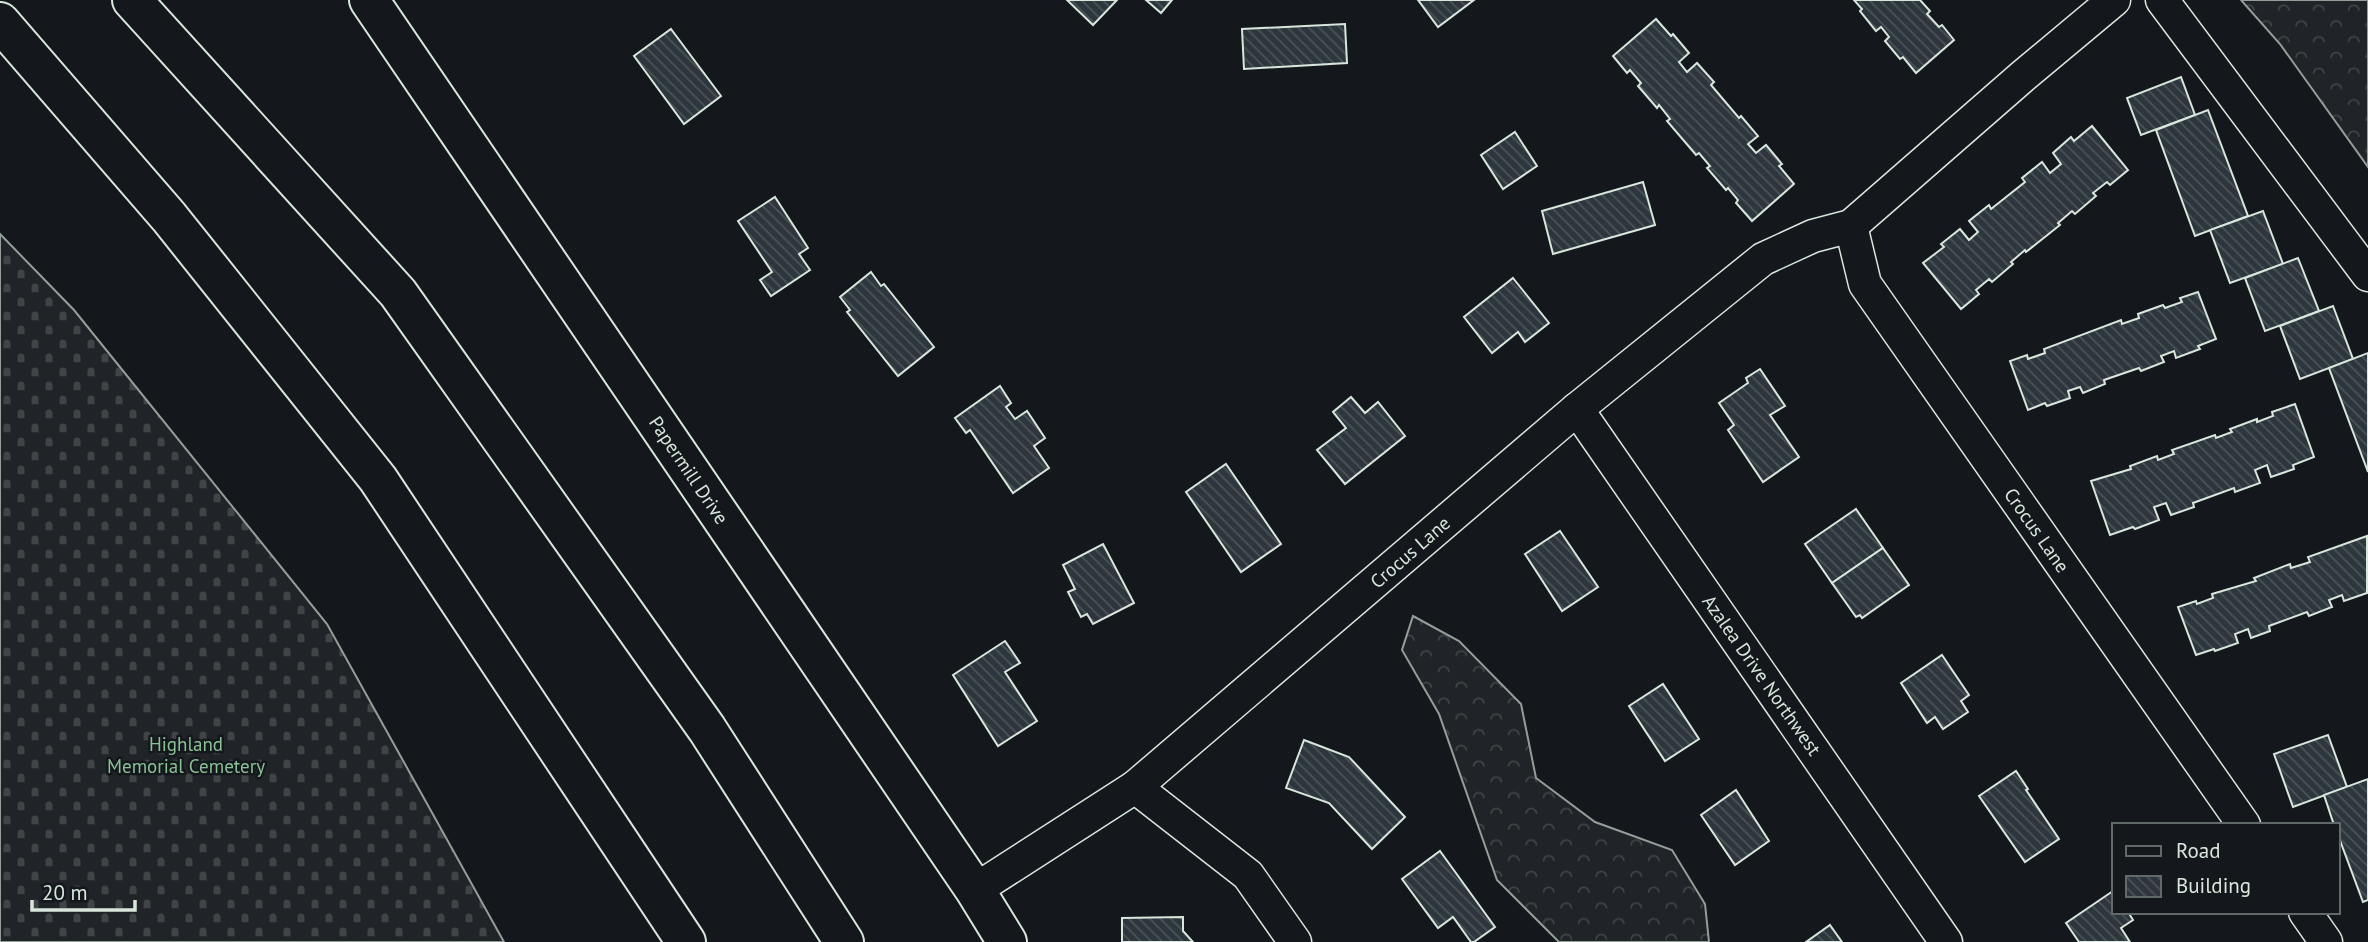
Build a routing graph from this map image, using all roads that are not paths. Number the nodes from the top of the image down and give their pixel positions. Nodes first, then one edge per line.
1 (132, 0) edge
2 (153, 0) edge
3 (369, 0) edge
4 (2115, 0) edge
5 (2162, 0) edge
6 (0, 22) edge
7 (213, 89) junction
8 (1851, 226) junction
9 (2368, 275) edge
10 (1577, 409) junction
11 (1135, 787) junction
12 (2243, 823) edge
13 (975, 890) junction
14 (2306, 914) edge
15 (686, 942) edge
16 (844, 942) edge
17 (1007, 942) edge
18 (1295, 942) edge
19 (1946, 942) edge
20 (2326, 942) edge

1 - 7 main road
2 - 7 main road
3 - 13 main road, Papermill Drive
4 - 8 street, Crocus Lane
5 - 9 street
6 - 15 main road
7 - 16 main road
8 - 10 street, Crocus Lane
8 - 12 street, Crocus Lane
10 - 11 street, Crocus Lane
10 - 19 street, Azalea Drive Northwest
11 - 13 street, Crocus Lane
11 - 18 street
13 - 17 main road, Papermill Drive
14 - 20 street

